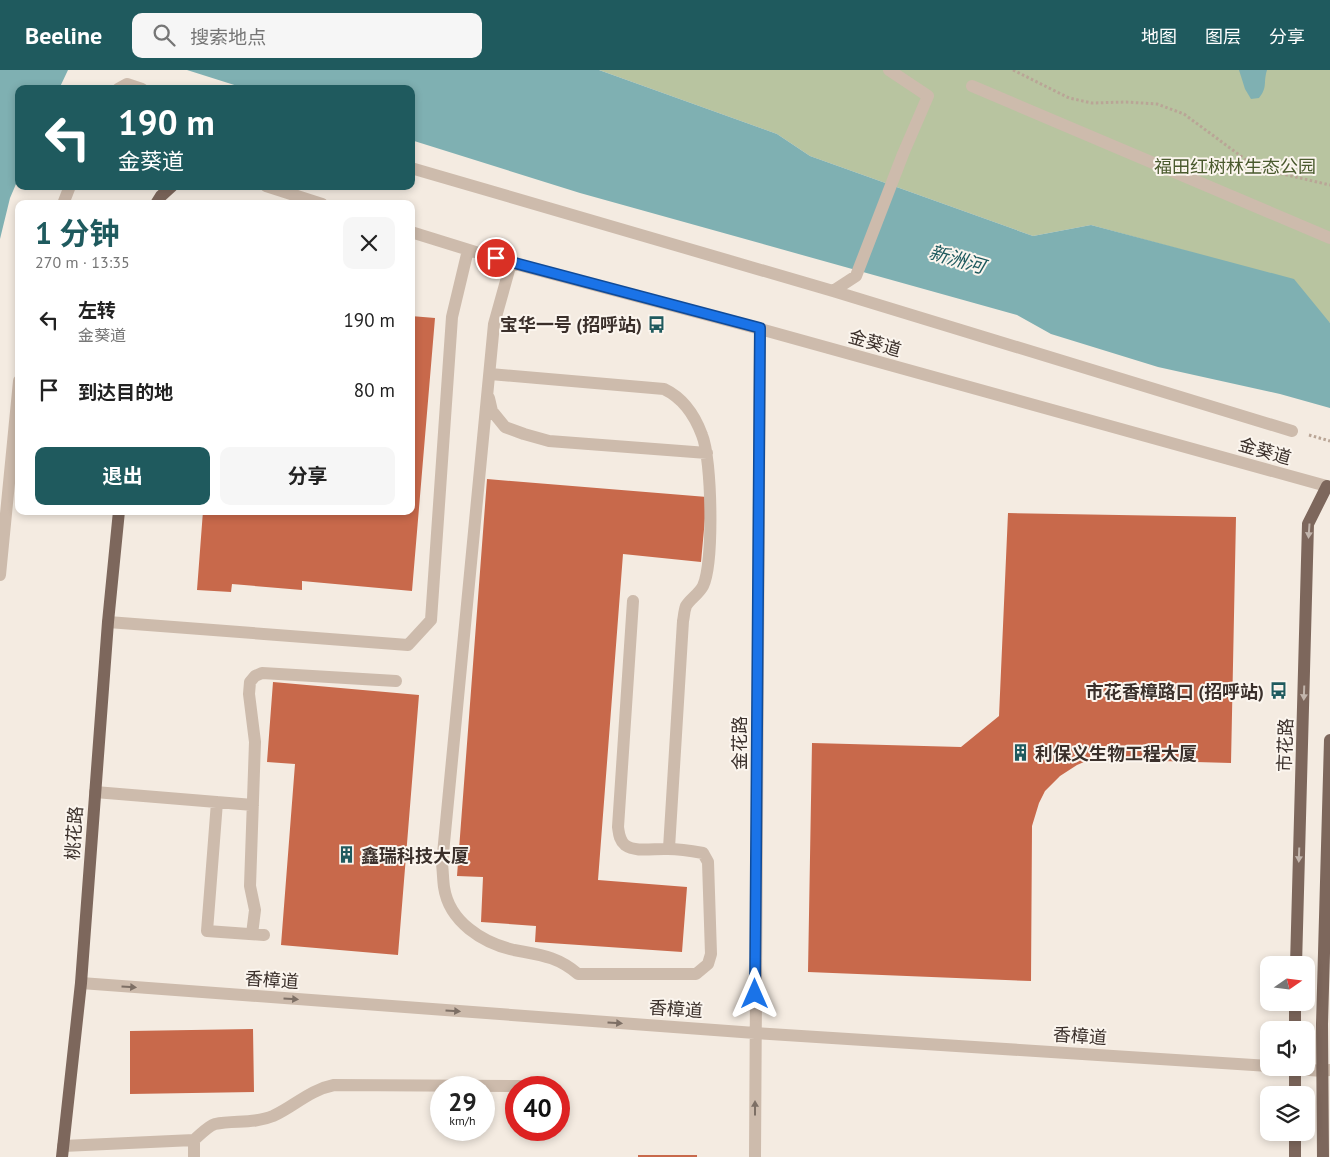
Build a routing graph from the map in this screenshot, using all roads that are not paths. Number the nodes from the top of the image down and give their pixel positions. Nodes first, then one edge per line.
1 (889, 70) edge
2 (972, 86) dead end
3 (415, 169) edge
4 (168, 190) edge
5 (278, 190) edge
6 (158, 200) edge
7 (310, 200) edge
8 (415, 233) edge
9 (1330, 238) edge
10 (468, 250) junction
11 (510, 263) junction
12 (833, 292) junction
13 (760, 328) junction
14 (490, 374) junction
15 (488, 393) junction
16 (15, 422) edge
17 (1292, 431) dead end
18 (707, 453) junction
19 (1329, 487) edge
20 (1330, 501) edge
21 (115, 515) edge
22 (0, 575) edge
23 (633, 601) dead end
24 (108, 622) junction
25 (396, 681) dead end
26 (1330, 740) edge
27 (95, 792) junction
28 (217, 802) junction
29 (253, 805) junction
30 (669, 848) junction
31 (1328, 860) edge
32 (1296, 956) edge
33 (81, 983) junction
34 (755, 1033) junction
35 (1260, 1065) edge
36 (1326, 1070) edge
37 (505, 1086) edge
38 (194, 1140) junction
39 (1295, 1141) edge
40 (63, 1151) edge
41 (194, 1157) edge
42 (755, 1157) edge
43 (1295, 1157) edge
44 (1323, 1157) edge

1 - 12 street
2 - 9 street
3 - 12 street
4 - 6 main road
5 - 7 street
8 - 10 street, 金葵道
10 - 11 street, 金葵道
10 - 24 street
11 - 13 street, 金葵道
11 - 14 street
12 - 17 street
13 - 19 street, 金葵道
13 - 34 street, 金花路
14 - 15 street
14 - 18 street
15 - 18 street
15 - 30 street
16 - 22 street
18 - 30 street
19 - 20 main road
19 -> 32 main road, 市花路
21 - 24 main road, 桃花路
23 - 30 street
24 - 27 main road, 桃花路
25 - 29 street
26 - 31 main road
27 - 28 street
27 - 33 main road, 桃花路
28 - 29 street
28 - 29 street
31 - 36 main road
33 -> 34 street, 香樟道
33 - 40 main road, 桃花路
34 - 35 street, 香樟道
42 -> 34 street, 金花路
36 - 44 main road
37 - 38 street
38 - 40 street
38 - 41 street
39 - 43 main road

